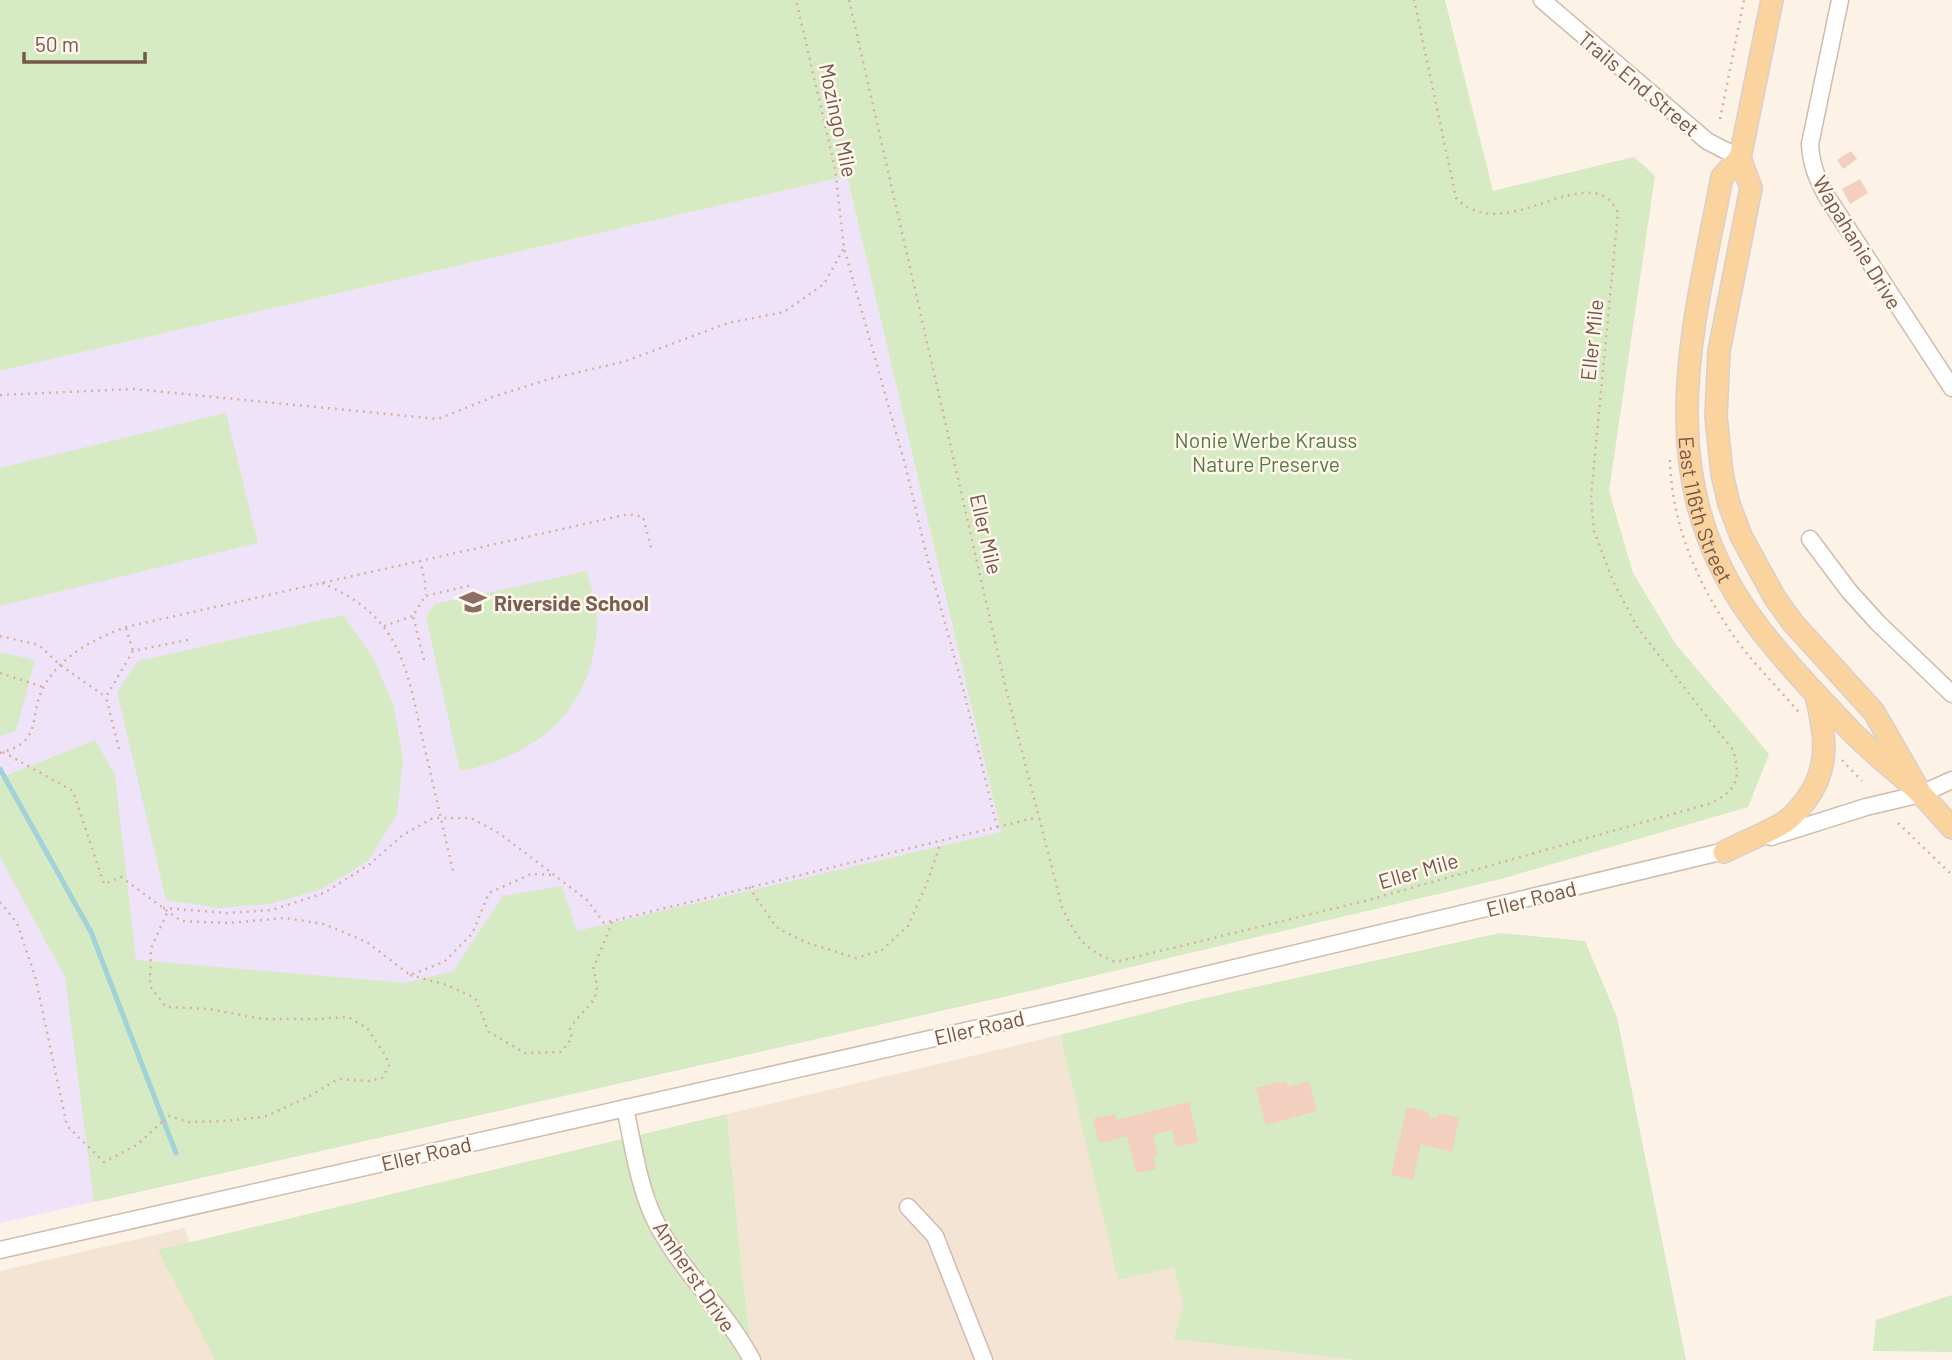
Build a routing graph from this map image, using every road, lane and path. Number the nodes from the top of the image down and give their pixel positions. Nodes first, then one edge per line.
1 (796, 0) edge
2 (849, 0) edge
3 (1414, 0) edge
4 (1542, 0) edge
5 (1744, 0) edge
6 (1772, 0) edge
7 (1840, 0) edge
8 (1720, 119) dead end
9 (1740, 158) junction
10 (844, 248) junction
11 (1952, 388) edge
12 (0, 395) edge
13 (1810, 539) dead end
14 (652, 551) dead end
15 (420, 560) junction
16 (322, 583) junction
17 (472, 585) dead end
18 (425, 596) junction
19 (413, 616) junction
20 (384, 626) junction
21 (126, 627) junction
22 (0, 636) edge
23 (192, 639) dead end
24 (133, 652) junction
25 (424, 660) dead end
26 (60, 665) junction
27 (0, 673) edge
28 (43, 687) junction
29 (1816, 693) junction
30 (1952, 694) edge
31 (106, 697) junction
32 (119, 748) dead end
33 (2, 752) edge
34 (1836, 752) dead end
35 (1952, 780) edge
36 (1862, 781) dead end
37 (1922, 794) junction
38 (1039, 817) junction
39 (441, 818) junction
40 (1898, 823) dead end
41 (997, 827) junction
42 (1952, 828) edge
43 (941, 842) junction
44 (1724, 852) junction
45 (454, 875) dead end
46 (555, 875) junction
47 (1952, 875) edge
48 (749, 887) junction
49 (0, 902) edge
50 (163, 908) junction
51 (168, 911) junction
52 (613, 920) junction
53 (410, 975) junction
54 (625, 1108) junction
55 (169, 1116) junction
56 (164, 1122) dead end
57 (908, 1208) dead end
58 (0, 1250) edge
59 (752, 1360) edge
60 (984, 1360) edge

1 - 10 path, Mozingo Mile
2 - 38 path, Eller Mile
3 - 38 path, Eller Mile
4 - 9 street, Trails End Street
5 - 8 path
6 - 9 main road, East 116th Street
7 - 11 street, Wapahanie Drive
9 - 29 main road, East 116th Street
9 - 37 main road, East 116th Street
10 - 12 path
10 - 41 path, Mozingo Mile
13 - 30 street
14 - 15 path
15 - 16 path
15 - 18 path
16 - 20 path
16 - 21 path
17 - 18 path
18 - 19 path
19 - 20 path
19 - 25 path
20 - 39 path
21 - 24 path
21 - 26 path
22 - 26 path
23 - 24 path
24 - 31 path
26 - 28 path
26 - 31 path
27 - 28 path
28 - 33 path
29 - 37 main road, East 116th Street
29 - 44 main road
31 - 32 path
33 - 50 path
34 - 36 path
35 - 37 street, Eller Road
37 - 42 main road, East 116th Street
37 - 44 street, Eller Road
38 - 41 path
39 - 45 path
39 - 46 path
39 - 50 path
40 - 47 path
41 - 43 path
43 - 48 path
43 - 48 path
44 - 54 street, Eller Road
46 - 52 path
46 - 53 path
48 - 52 path
49 - 55 path
50 - 51 path
51 - 53 path
51 - 55 path
52 - 53 path
54 - 58 street, Eller Road
54 - 59 street, Amherst Drive
55 - 56 path
57 - 60 street

